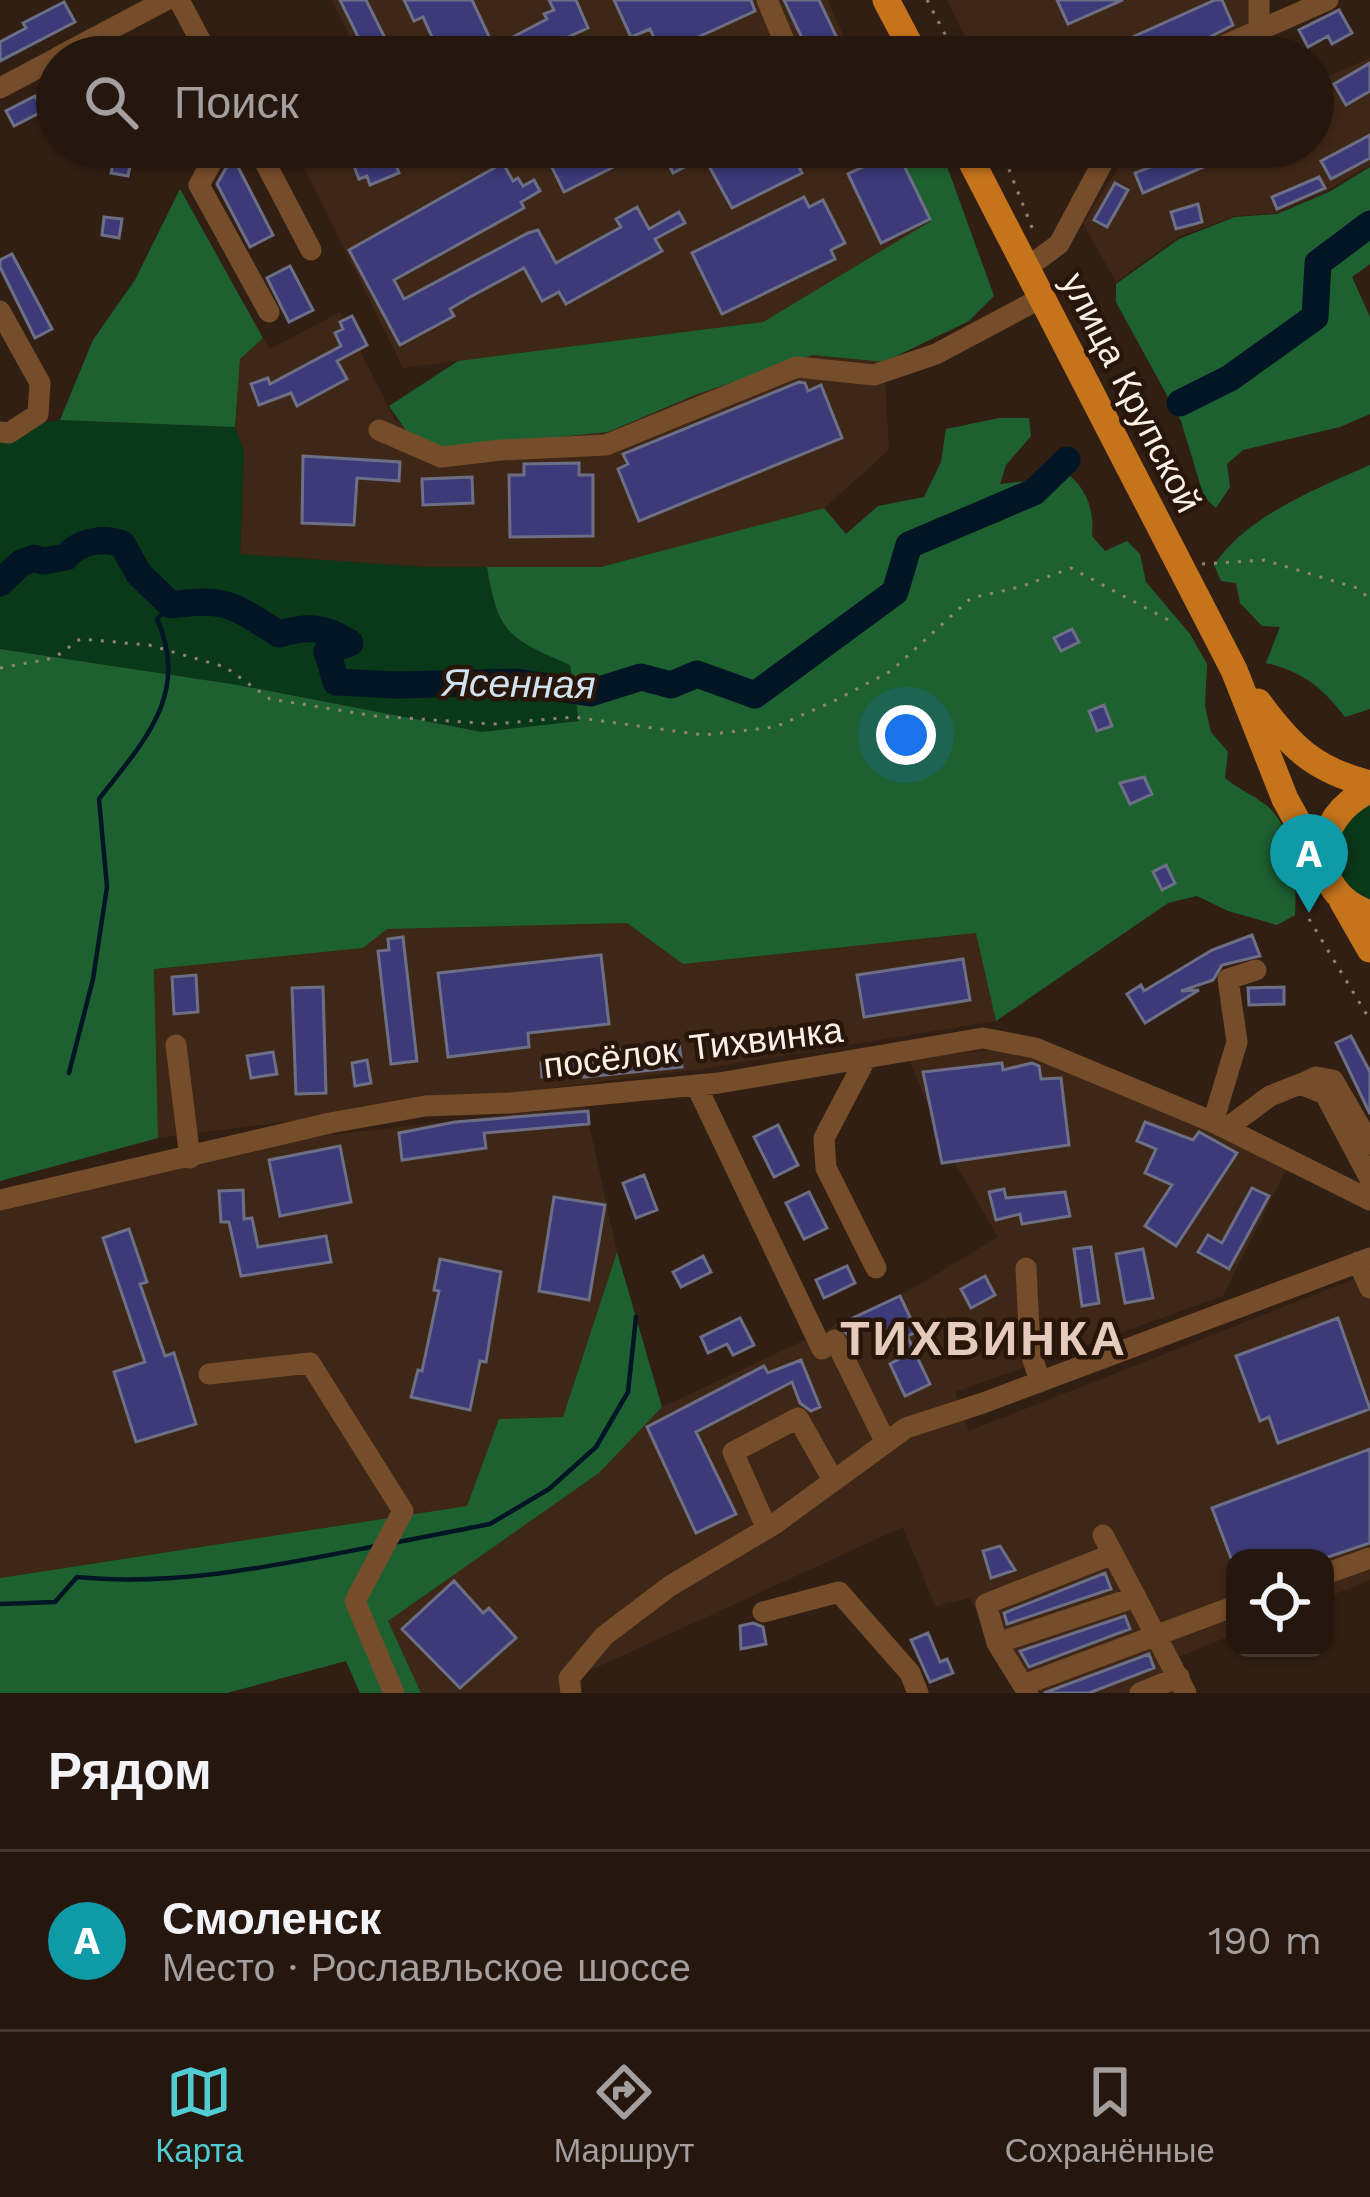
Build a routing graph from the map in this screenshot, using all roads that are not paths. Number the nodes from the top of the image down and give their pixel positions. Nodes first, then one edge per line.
1 (166, 0) edge
2 (179, 0) edge
3 (767, 0) edge
4 (886, 0) edge
5 (1259, 0) edge
6 (1328, 0) edge
7 (1258, 28) junction
8 (98, 36) edge
9 (198, 36) edge
10 (782, 36) edge
11 (905, 36) edge
12 (1241, 36) edge
13 (36, 69) edge
14 (0, 88) edge
15 (208, 168) edge
16 (268, 168) edge
17 (977, 168) edge
18 (1100, 168) edge
19 (311, 250) dead end
20 (1036, 263) junction
21 (1043, 297) junction
22 (0, 311) edge
23 (269, 313) dead end
24 (379, 430) dead end
25 (0, 432) edge
26 (1234, 670) junction
27 (1370, 787) edge
28 (1332, 884) junction
29 (1370, 914) edge
30 (1370, 949) edge
31 (1256, 970) dead end
32 (176, 1045) dead end
33 (866, 1058) junction
34 (1300, 1084) junction
35 (696, 1085) junction
36 (1220, 1125) junction
37 (1370, 1144) edge
38 (190, 1158) junction
39 (1369, 1174) edge
40 (0, 1200) edge
41 (1370, 1200) edge
42 (1364, 1260) edge
43 (876, 1268) dead end
44 (1025, 1268) dead end
45 (1370, 1288) edge
46 (209, 1373) dead end
47 (1040, 1382) junction
48 (886, 1443) junction
49 (833, 1480) junction
50 (767, 1529) junction
51 (1370, 1558) edge
52 (1334, 1571) edge
53 (1136, 1597) junction
54 (1226, 1609) edge
55 (763, 1612) dead end
56 (1154, 1634) junction
57 (997, 1643) junction
58 (1183, 1685) edge
59 (1025, 1689) edge
60 (394, 1693) edge
61 (571, 1693) edge
62 (918, 1693) edge
63 (1140, 1693) edge

1 - 8 street
2 - 9 street
3 - 10 street
4 - 11 main road
5 - 7 street
6 - 7 street
7 - 12 street
13 - 14 street
15 - 23 street
16 - 19 street
17 - 20 main road, улица Крупской
18 - 20 street
20 - 21 main road, улица Крупской
21 - 24 street
21 - 26 main road, улица Крупской
22 - 25 street
26 - 27 main road, улица Крупской
26 - 28 main road, улица Крупской
27 - 28 main road
28 - 29 main road
28 - 30 main road, улица Крупской
31 - 36 street
32 - 38 street
33 - 35 street, посёлок Тихвинка
33 - 36 street, посёлок Тихвинка
33 - 43 street
34 - 36 street
34 - 37 street
34 - 39 street
35 - 38 street, посёлок Тихвинка
35 - 48 street
36 - 41 street, посёлок Тихвинка
38 - 40 street, посёлок Тихвинка
42 - 45 street
42 - 47 street
44 - 47 street
46 - 60 street
47 - 48 street
48 - 49 street
49 - 50 street
49 - 50 street
50 - 61 street
51 - 52 street
53 - 56 street
53 - 57 street
53 - 57 street
54 - 56 street
55 - 62 street
56 - 58 street
56 - 59 street
57 - 59 street
58 - 63 street

